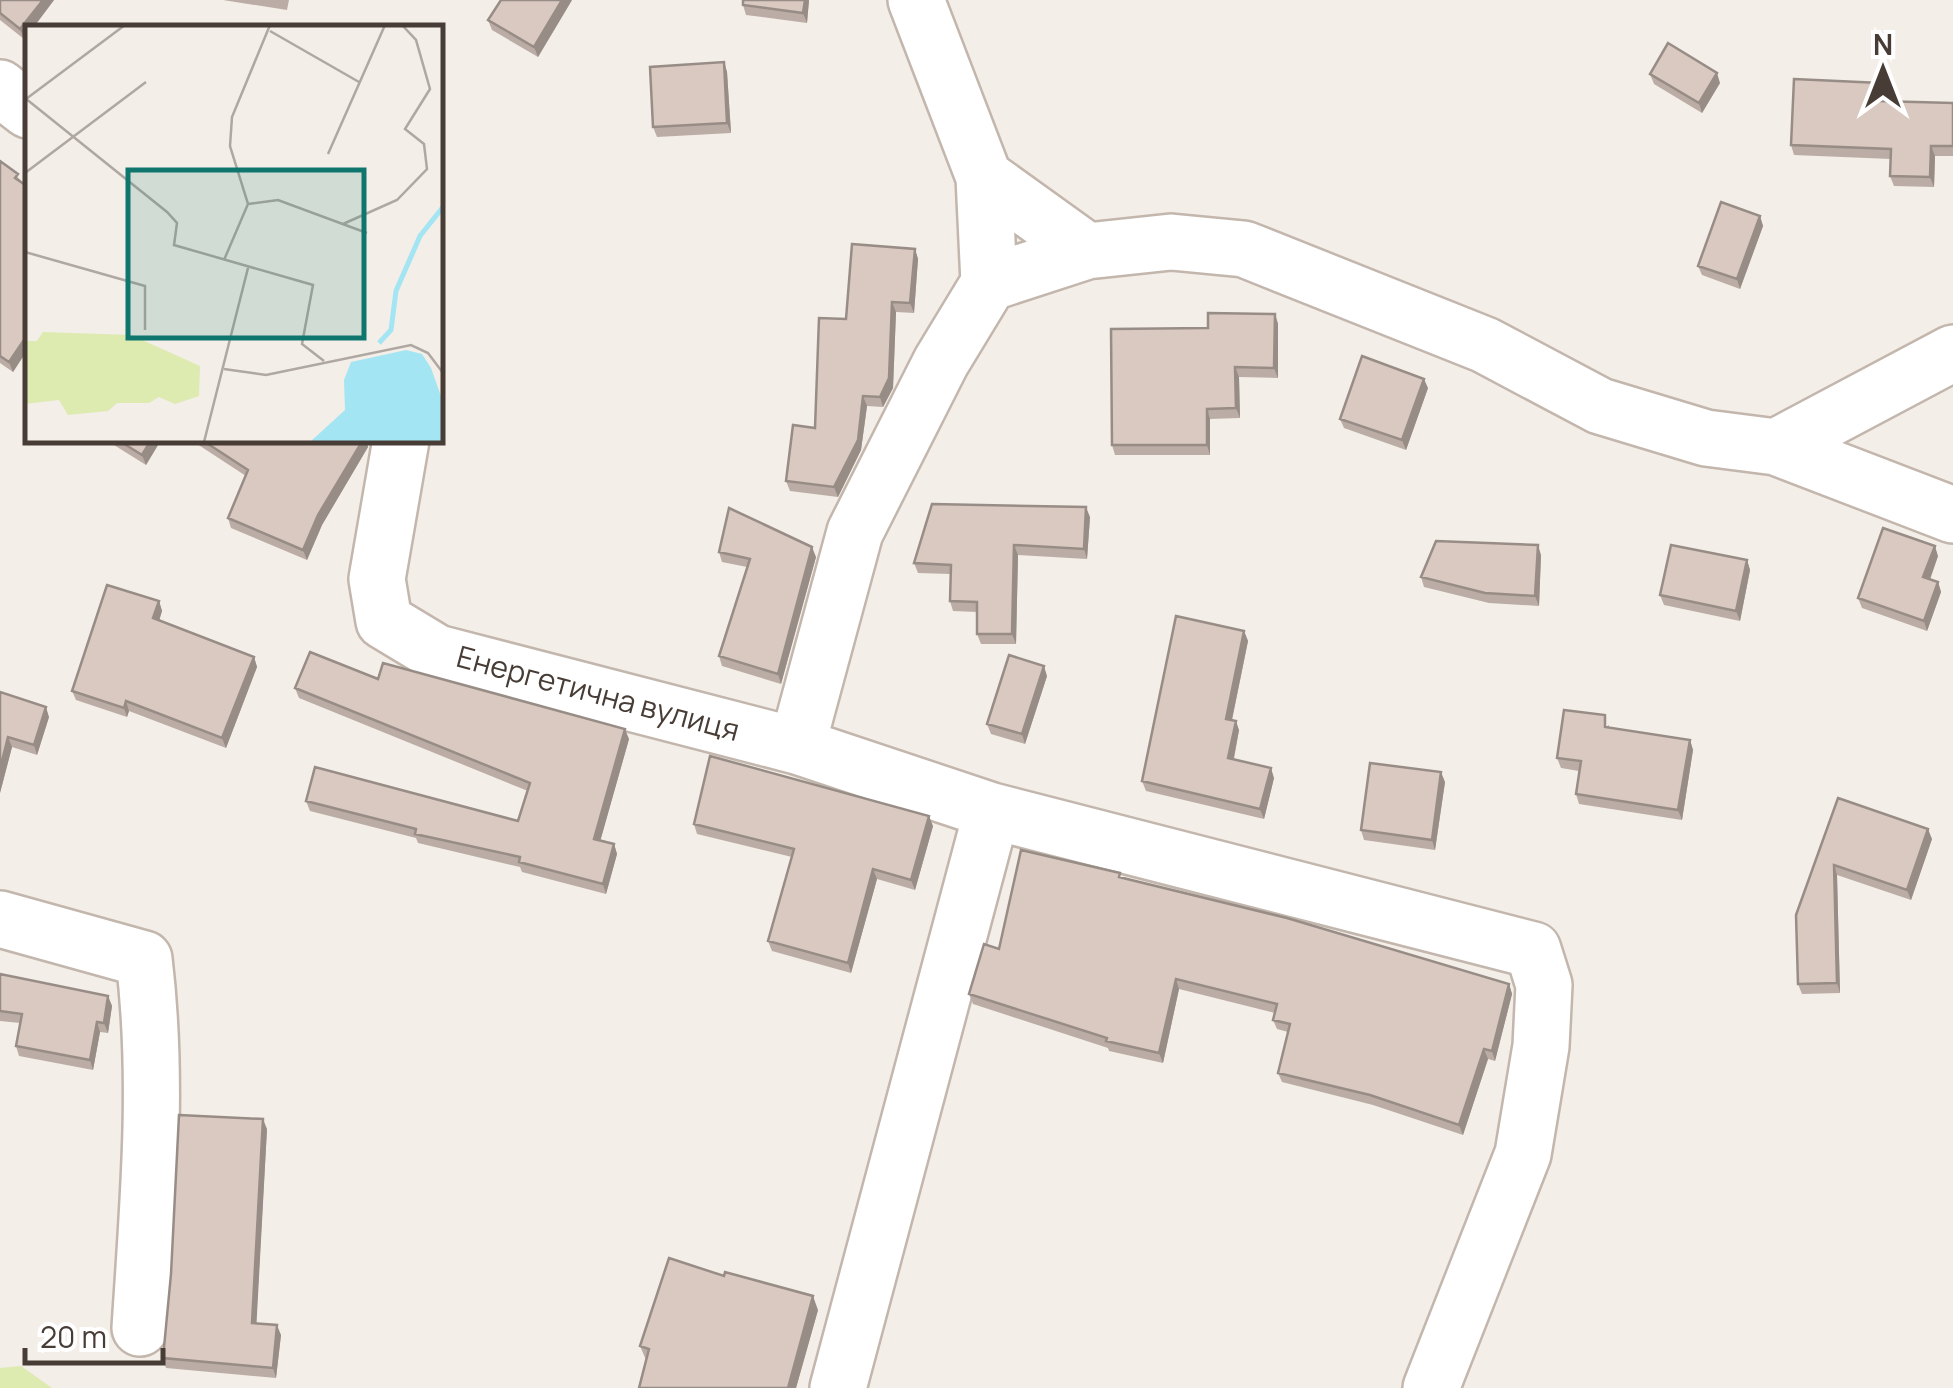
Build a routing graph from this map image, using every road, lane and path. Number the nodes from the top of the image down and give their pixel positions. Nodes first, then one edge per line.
1 (916, 0) edge
2 (0, 88) edge
3 (25, 108) edge
4 (984, 177) junction
5 (1087, 251) junction
6 (989, 283) junction
7 (1953, 353) edge
8 (401, 442) edge
9 (1776, 447) junction
10 (1953, 514) edge
11 (797, 746) junction
12 (992, 811) junction
13 (0, 919) edge
14 (140, 1328) dead end
15 (838, 1388) edge
16 (1431, 1388) edge

1 - 4 street
2 - 3 street
4 - 5 street
4 - 6 street
5 - 6 street
5 - 9 street
6 - 11 street
7 - 9 street
8 - 11 street, Енергетична вулиця
9 - 10 street
11 - 12 street, Енергетична вулиця
12 - 15 street
12 - 16 street, Енергетична вулиця
13 - 14 street

